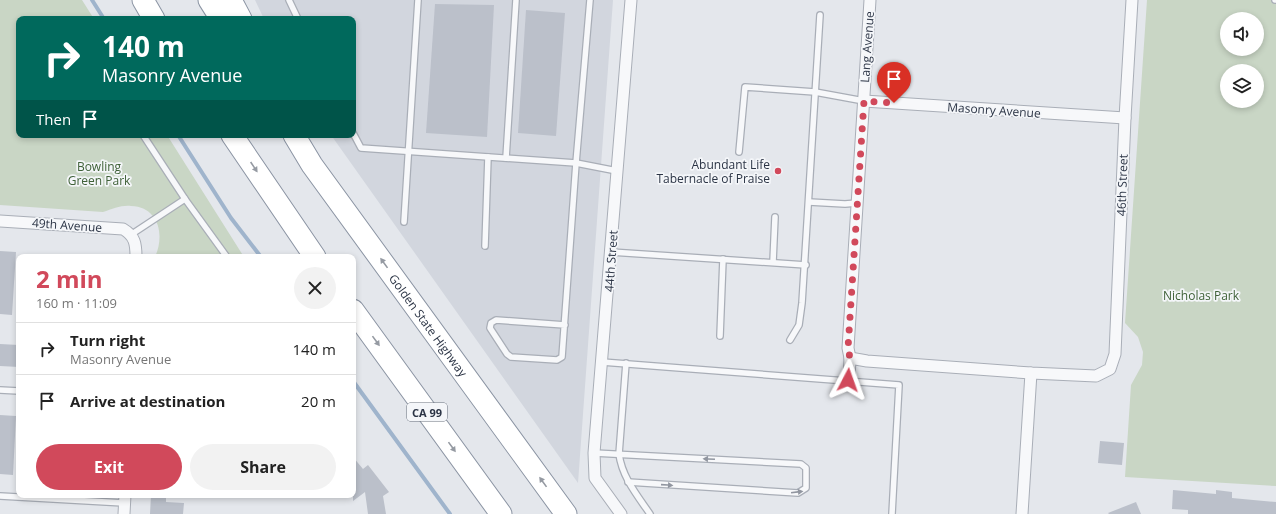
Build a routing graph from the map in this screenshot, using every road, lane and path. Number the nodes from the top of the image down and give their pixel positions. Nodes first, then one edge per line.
1 (143, 0) edge
2 (209, 0) edge
3 (231, 0) edge
4 (289, 0) edge
5 (418, 0) edge
6 (516, 0) edge
7 (590, 0) edge
8 (631, 0) edge
9 (870, 0) edge
10 (1132, 0) edge
11 (820, 15) dead end
12 (152, 16) edge
13 (219, 16) edge
14 (239, 16) edge
15 (297, 16) edge
16 (815, 92) junction
17 (864, 101) junction
18 (1125, 118) junction
19 (145, 138) edge
20 (234, 138) edge
21 (296, 138) edge
22 (299, 138) edge
23 (356, 138) edge
24 (409, 152) junction
25 (739, 152) dead end
26 (488, 157) junction
27 (506, 158) junction
28 (576, 163) junction
29 (312, 165) junction
30 (618, 171) junction
31 (185, 199) junction
32 (809, 202) junction
33 (857, 203) junction
34 (775, 217) dead end
35 (0, 221) edge
36 (404, 222) dead end
37 (132, 234) junction
38 (485, 246) dead end
39 (611, 252) junction
40 (136, 254) edge
41 (225, 254) edge
42 (312, 254) edge
43 (723, 259) junction
44 (773, 262) junction
45 (806, 264) junction
46 (356, 314) edge
47 (565, 324) junction
48 (720, 336) dead end
49 (790, 340) dead end
50 (850, 358) junction
51 (602, 362) junction
52 (626, 363) junction
53 (1031, 373) junction
54 (848, 380) junction
55 (0, 390) edge
56 (16, 391) edge
57 (594, 453) junction
58 (619, 454) junction
59 (628, 482) junction
60 (0, 496) edge
61 (16, 497) edge
62 (31, 498) edge
63 (124, 504) edge
64 (501, 514) edge
65 (566, 514) edge
66 (622, 514) edge
67 (650, 514) edge
68 (892, 514) edge
69 (1022, 514) edge

1 - 12 highway
2 - 13 highway
3 - 14 highway
4 - 15 lane
5 - 24 lane
6 - 27 lane
7 - 28 lane
8 - 30 street, 44th Street
9 - 17 street, Lang Avenue
10 - 18 street, 46th Street
11 - 16 lane
16 - 17 lane
16 - 25 lane
16 - 32 lane
17 - 18 street, Masonry Avenue
17 - 33 street, Lang Avenue
18 - 53 street, 46th Street
19 - 31 lane
20 -> 42 highway
21 - 29 highway, Golden State Highway
22 - 29 highway
23 - 24 lane
24 - 26 lane
24 - 36 lane
26 - 27 lane
26 - 38 lane
27 - 28 lane
28 - 30 lane
28 - 47 lane
65 -> 29 highway, Golden State Highway
30 - 39 street, 44th Street
31 - 37 lane
31 - 41 lane
32 - 33 lane
32 - 45 lane
33 - 50 street, Lang Avenue
34 - 44 lane
35 - 37 street, 49th Avenue
37 - 40 street
39 - 43 lane
39 - 51 street, 44th Street
43 - 44 lane
43 - 48 lane
44 - 45 lane
45 - 49 lane
46 -> 64 highway, CA 99
47 - 47 lane
50 - 53 street
50 - 54 street, Lang Avenue
51 - 52 lane
51 - 57 street, 44th Street
52 - 54 lane
52 - 58 lane
53 - 69 street
54 - 68 lane
55 - 56 lane
57 - 58 lane
57 - 66 street, 44th Street
58 - 59 lane
59 -> 58 lane
59 - 67 lane
60 - 61 lane
62 - 63 lane

